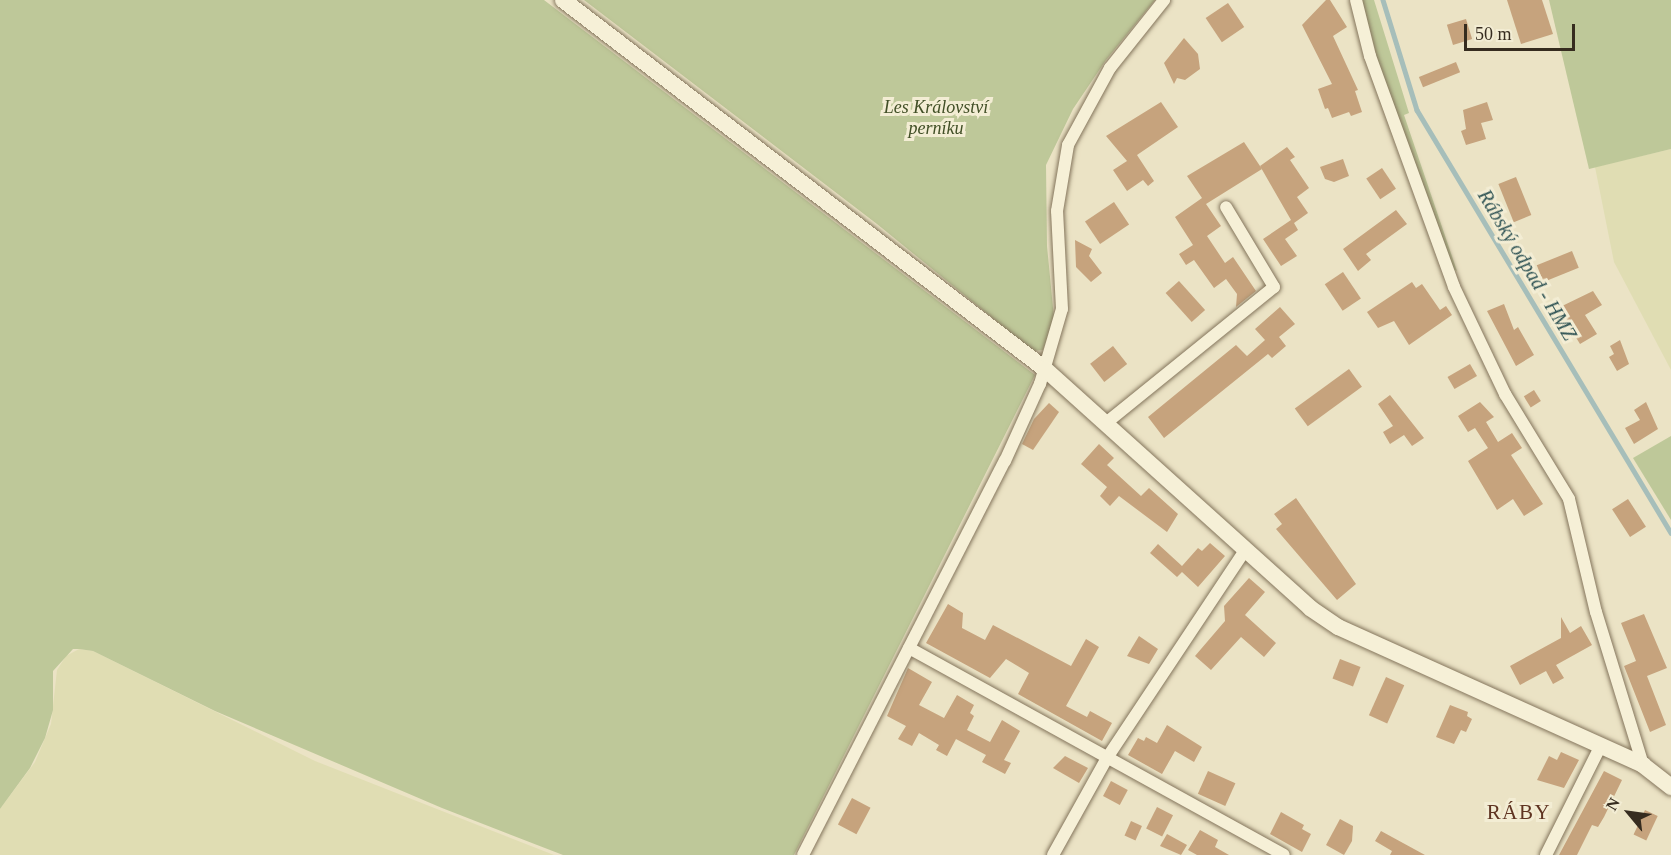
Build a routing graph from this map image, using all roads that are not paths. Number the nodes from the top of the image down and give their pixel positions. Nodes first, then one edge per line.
1 (563, 0) edge
2 (1164, 0) edge
3 (1356, 0) edge
4 (1226, 207) dead end
5 (1045, 369) junction
6 (1106, 423) junction
7 (1245, 550) junction
8 (909, 648) junction
9 (1600, 745) junction
10 (1107, 758) junction
11 (1643, 765) junction
12 (1671, 787) edge
13 (1262, 849) edge
14 (802, 855) edge
15 (1053, 855) edge
16 (1284, 855) edge
17 (1546, 855) edge

1 - 5 street
2 - 5 street
3 - 11 street
4 - 6 street
5 - 6 street
5 - 8 street
6 - 7 street
7 - 9 street
7 - 10 street
8 - 10 street
8 - 14 street
9 - 11 street
9 - 17 street
10 - 13 street
10 - 15 street
11 - 12 street
13 - 16 street

